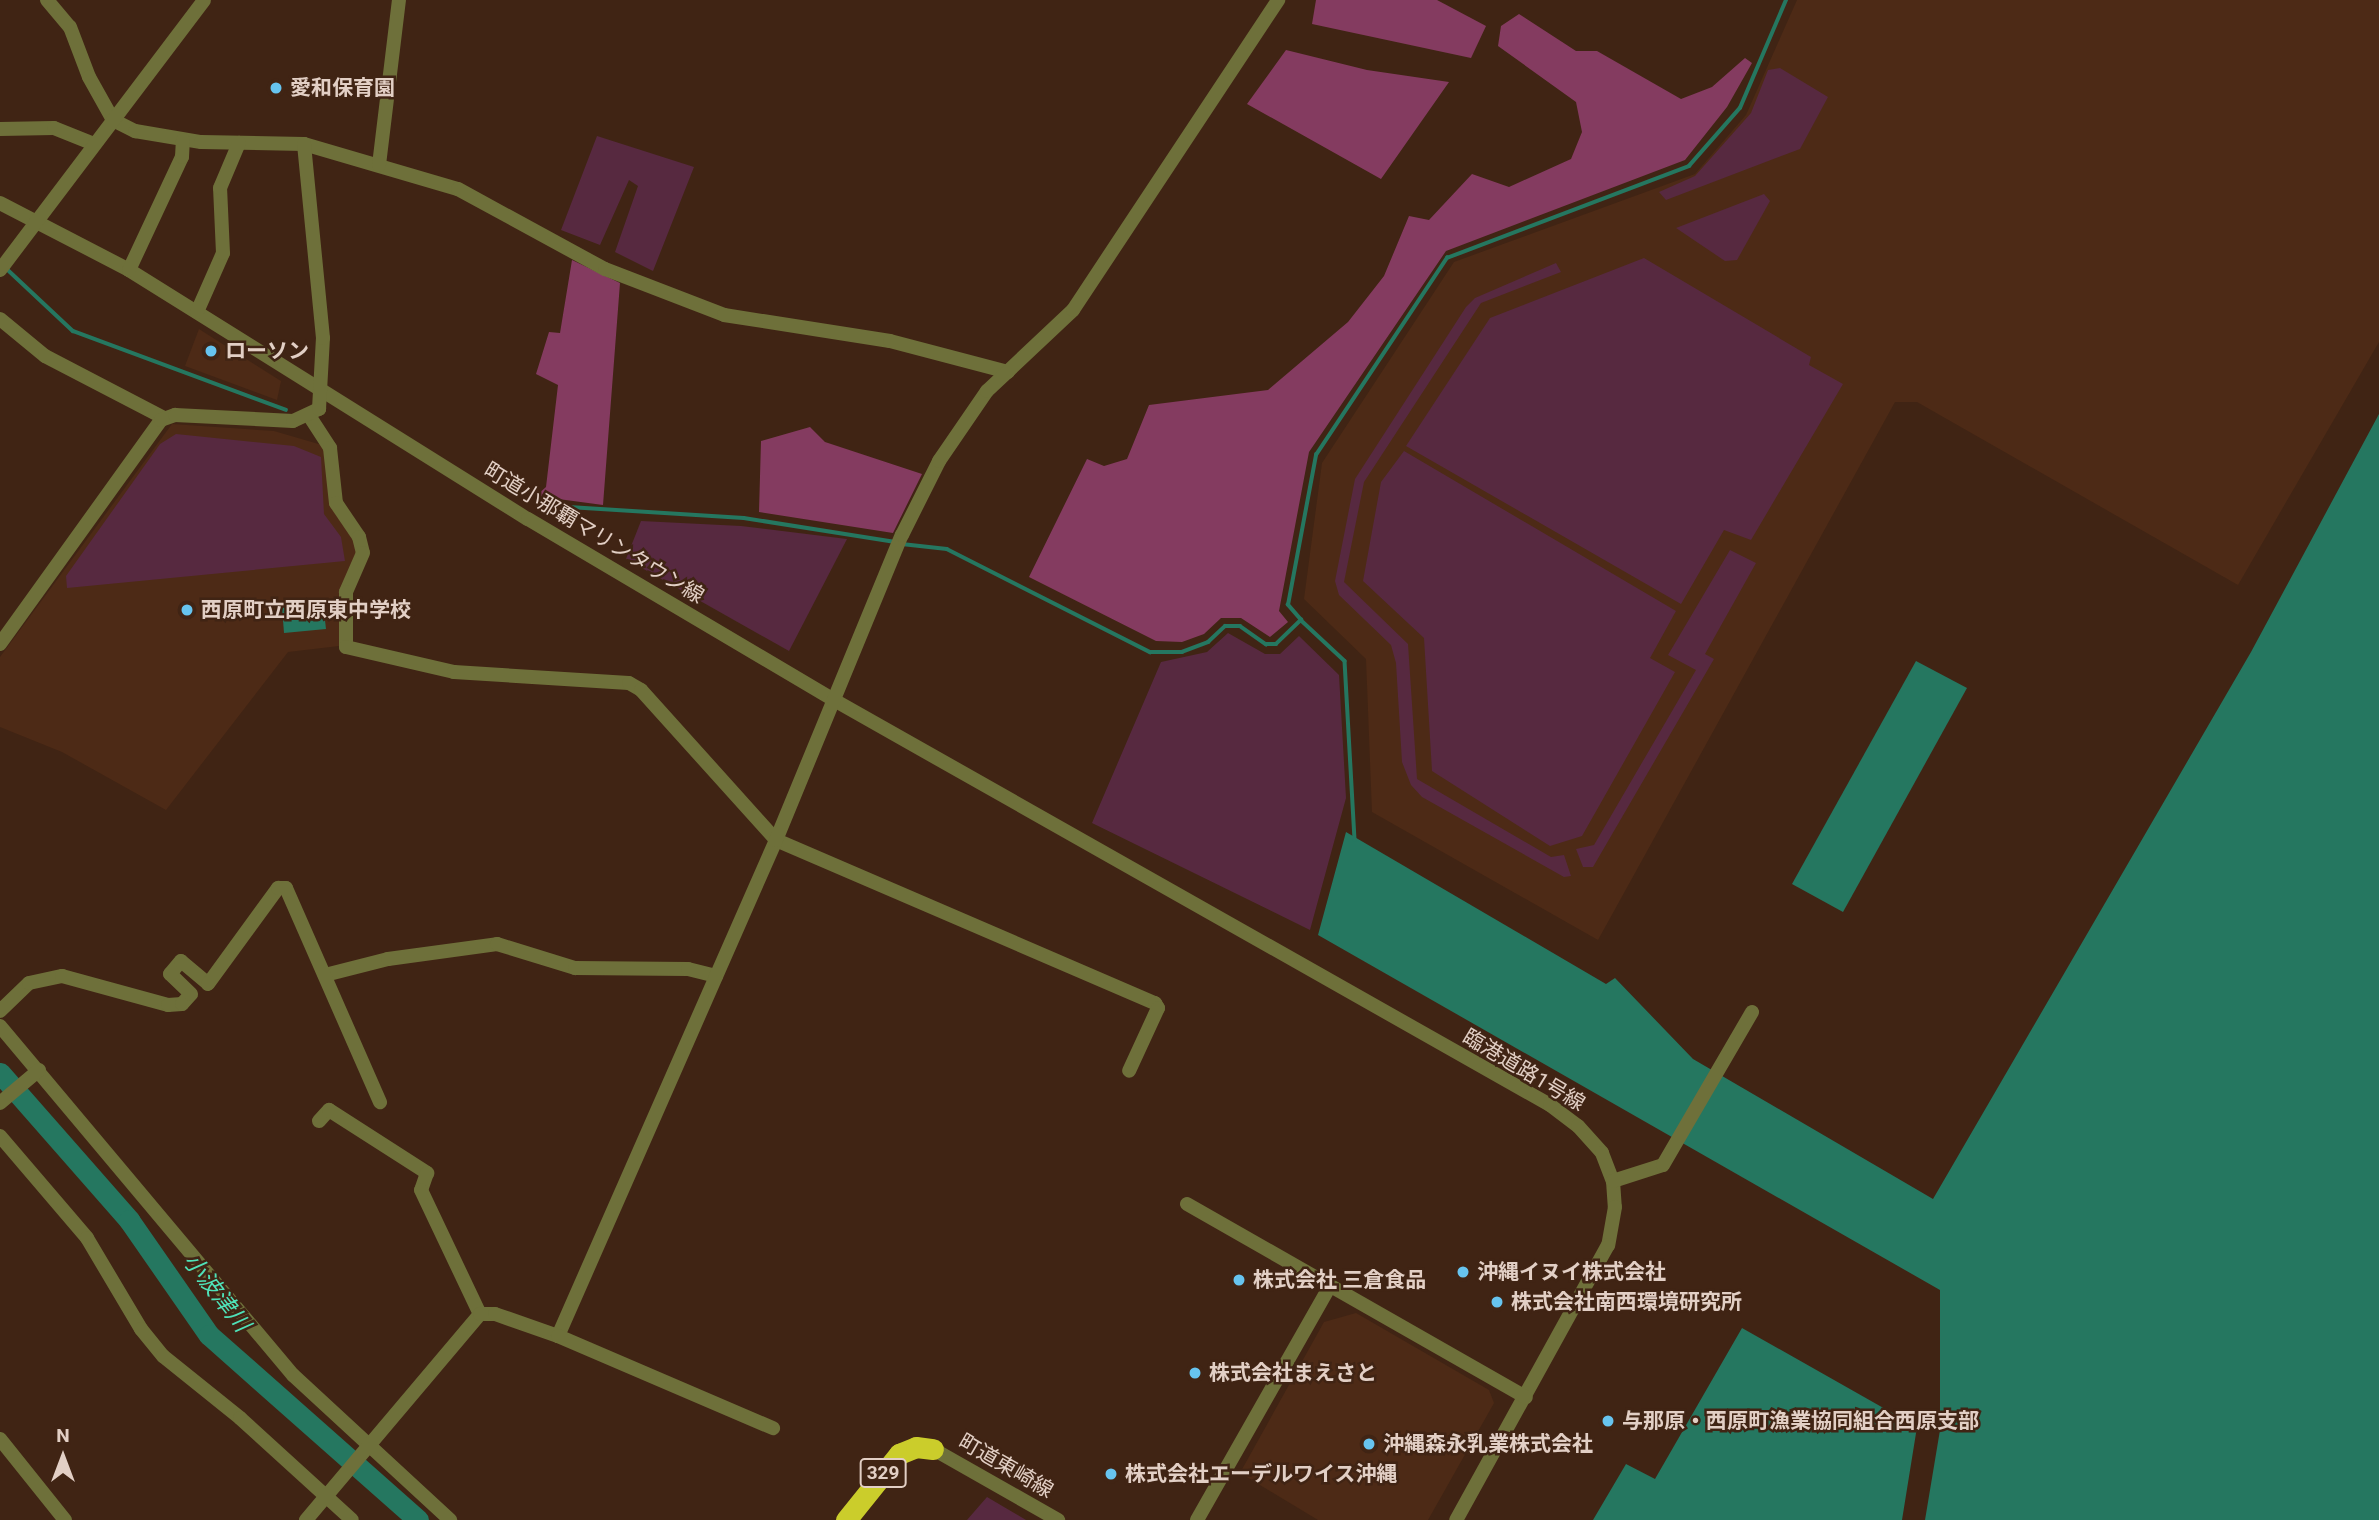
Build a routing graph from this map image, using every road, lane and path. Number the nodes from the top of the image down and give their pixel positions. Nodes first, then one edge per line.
1 (47, 0) edge
2 (399, 0) edge
3 (1278, 0) edge
4 (206, 2) edge
5 (113, 120) junction
6 (0, 129) edge
7 (183, 140) junction
8 (239, 143) junction
9 (94, 144) junction
10 (304, 144) junction
11 (379, 165) junction
12 (0, 203) edge
13 (37, 222) junction
14 (4, 264) edge
15 (128, 270) junction
16 (197, 312) junction
17 (0, 319) edge
18 (1008, 372) junction
19 (322, 390) junction
20 (310, 417) junction
21 (164, 418) junction
22 (0, 644) edge
23 (834, 700) junction
24 (776, 840) junction
25 (1171, 891) joint
26 (325, 975) junction
27 (716, 976) junction
28 (0, 1011) edge
29 (1752, 1012) dead end
30 (0, 1026) edge
31 (1129, 1072) dead end
32 (35, 1074) junction
33 (380, 1102) dead end
34 (0, 1103) edge
35 (318, 1121) dead end
36 (0, 1136) edge
37 (1613, 1181) junction
38 (1186, 1204) dead end
39 (1330, 1286) junction
40 (480, 1314) junction
41 (558, 1336) junction
42 (1526, 1397) junction
43 (773, 1428) dead end
44 (0, 1439) edge
45 (933, 1449) joint
46 (366, 1452) junction
47 (331, 1493) junction
48 (65, 1520) edge
49 (306, 1520) edge
50 (352, 1520) edge
51 (450, 1520) edge
52 (846, 1520) edge
53 (1058, 1520) edge
54 (1197, 1520) edge
55 (1456, 1520) edge

1 - 5 street
2 - 11 street
3 - 18 street
4 - 5 street
5 - 7 street
5 - 9 street
6 - 9 street
7 - 8 street
7 - 15 street
8 - 10 street
8 - 16 street
9 - 13 street
10 - 11 street
10 - 19 street
11 - 18 street
12 - 13 street, 町道小那覇マリンタウン線
13 - 14 street
13 - 15 street, 町道小那覇マリンタウン線
15 - 16 street, 町道小那覇マリンタウン線
16 - 19 street, 町道小那覇マリンタウン線
17 - 21 street
18 - 23 street
19 - 20 street
19 - 23 street, 町道小那覇マリンタウン線
20 - 21 street
20 - 24 street
21 - 22 street
23 - 24 street
23 - 25 street, 町道小那覇マリンタウン線
24 - 27 street
24 - 31 street
25 - 37 street, 臨港道路1号線
26 - 27 street
26 - 28 street
26 - 33 street
27 - 41 street
29 - 37 street
30 - 32 street
32 - 34 street
32 - 46 street
35 - 40 street
36 - 47 street
37 - 42 street, 臨港道路1号線
38 - 39 street
39 - 42 street
39 - 54 street
40 - 41 street
40 - 46 street
41 - 43 street
42 - 55 street, 臨港道路1号線
44 - 48 street
45 - 52 highway, 329
45 - 53 street, 町道東崎線
46 - 47 street
46 - 51 street
47 - 49 street
47 - 50 street

